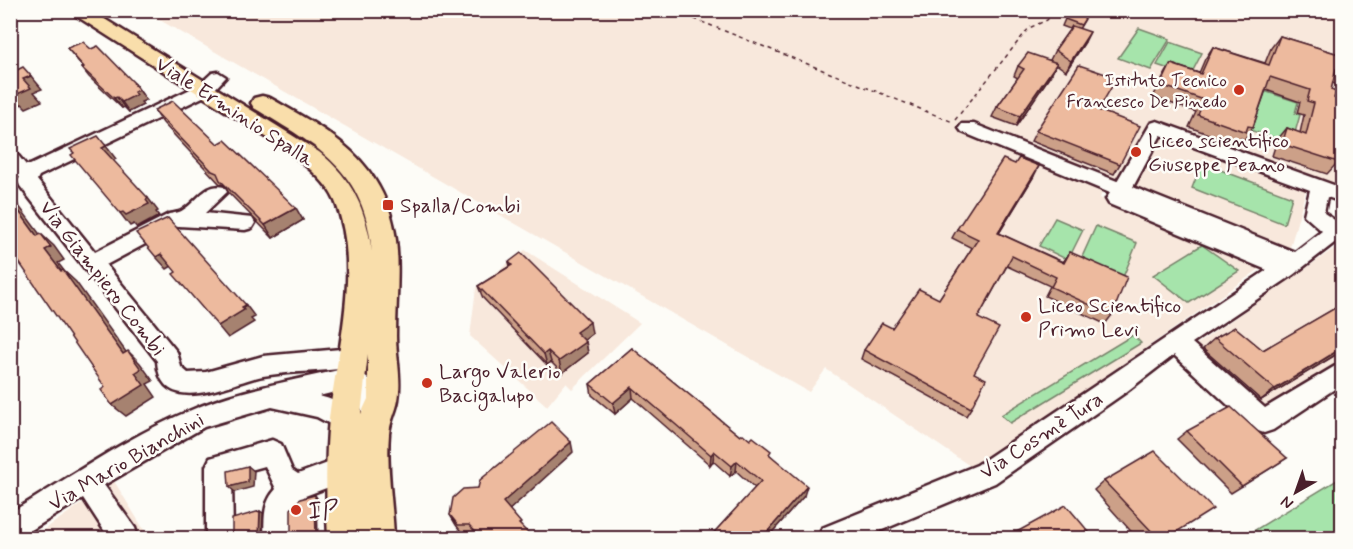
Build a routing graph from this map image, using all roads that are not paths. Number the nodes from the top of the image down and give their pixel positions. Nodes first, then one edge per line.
1 (76, 10) edge
2 (107, 10) edge
3 (212, 83) junction
4 (961, 125) road end
5 (10, 157) edge
6 (32, 172) junction
7 (1320, 187) junction
8 (1122, 190) junction
9 (217, 192) edge
10 (1342, 195) edge
11 (186, 219) junction
12 (244, 223) dead end
13 (1341, 229) edge
14 (92, 263) junction
15 (1292, 265) junction
16 (1175, 342) junction
17 (351, 368) junction
18 (1342, 372) edge
19 (270, 398) junction
20 (360, 420) junction
21 (344, 469) junction
22 (87, 482) junction
23 (296, 487) junction
24 (10, 528) edge
25 (125, 538) edge
26 (219, 538) edge
27 (278, 538) edge
28 (345, 538) edge
29 (377, 538) edge
30 (832, 538) edge

1 - 3 main road, Viale Erminio Spalla
2 - 3 main road, Viale Erminio Spalla
3 - 6 street
3 - 17 main road, Viale Erminio Spalla
3 - 20 main road, Viale Erminio Spalla
4 - 8 street
5 - 6 street
6 - 14 street, Via Giampiero Combi
7 - 8 street
7 - 10 street
7 - 13 street
8 - 15 street
9 - 11 street
11 - 12 street
11 - 14 street
13 - 15 street, Via Cosmè Tura
14 - 17 street, Via Giampiero Combi
15 - 16 street, Via Cosmè Tura
16 - 18 street
16 - 30 street, Via Cosmè Tura
17 - 19 street, Via Mario Bianchini
17 - 20 main road, Viale Erminio Spalla
19 - 20 street
19 - 22 street, Via Mario Bianchini
20 - 21 main road
20 - 29 main road
21 - 23 street
21 - 28 main road
22 - 24 street, Via Mario Bianchini
22 - 25 street
23 - 26 street
23 - 27 street

